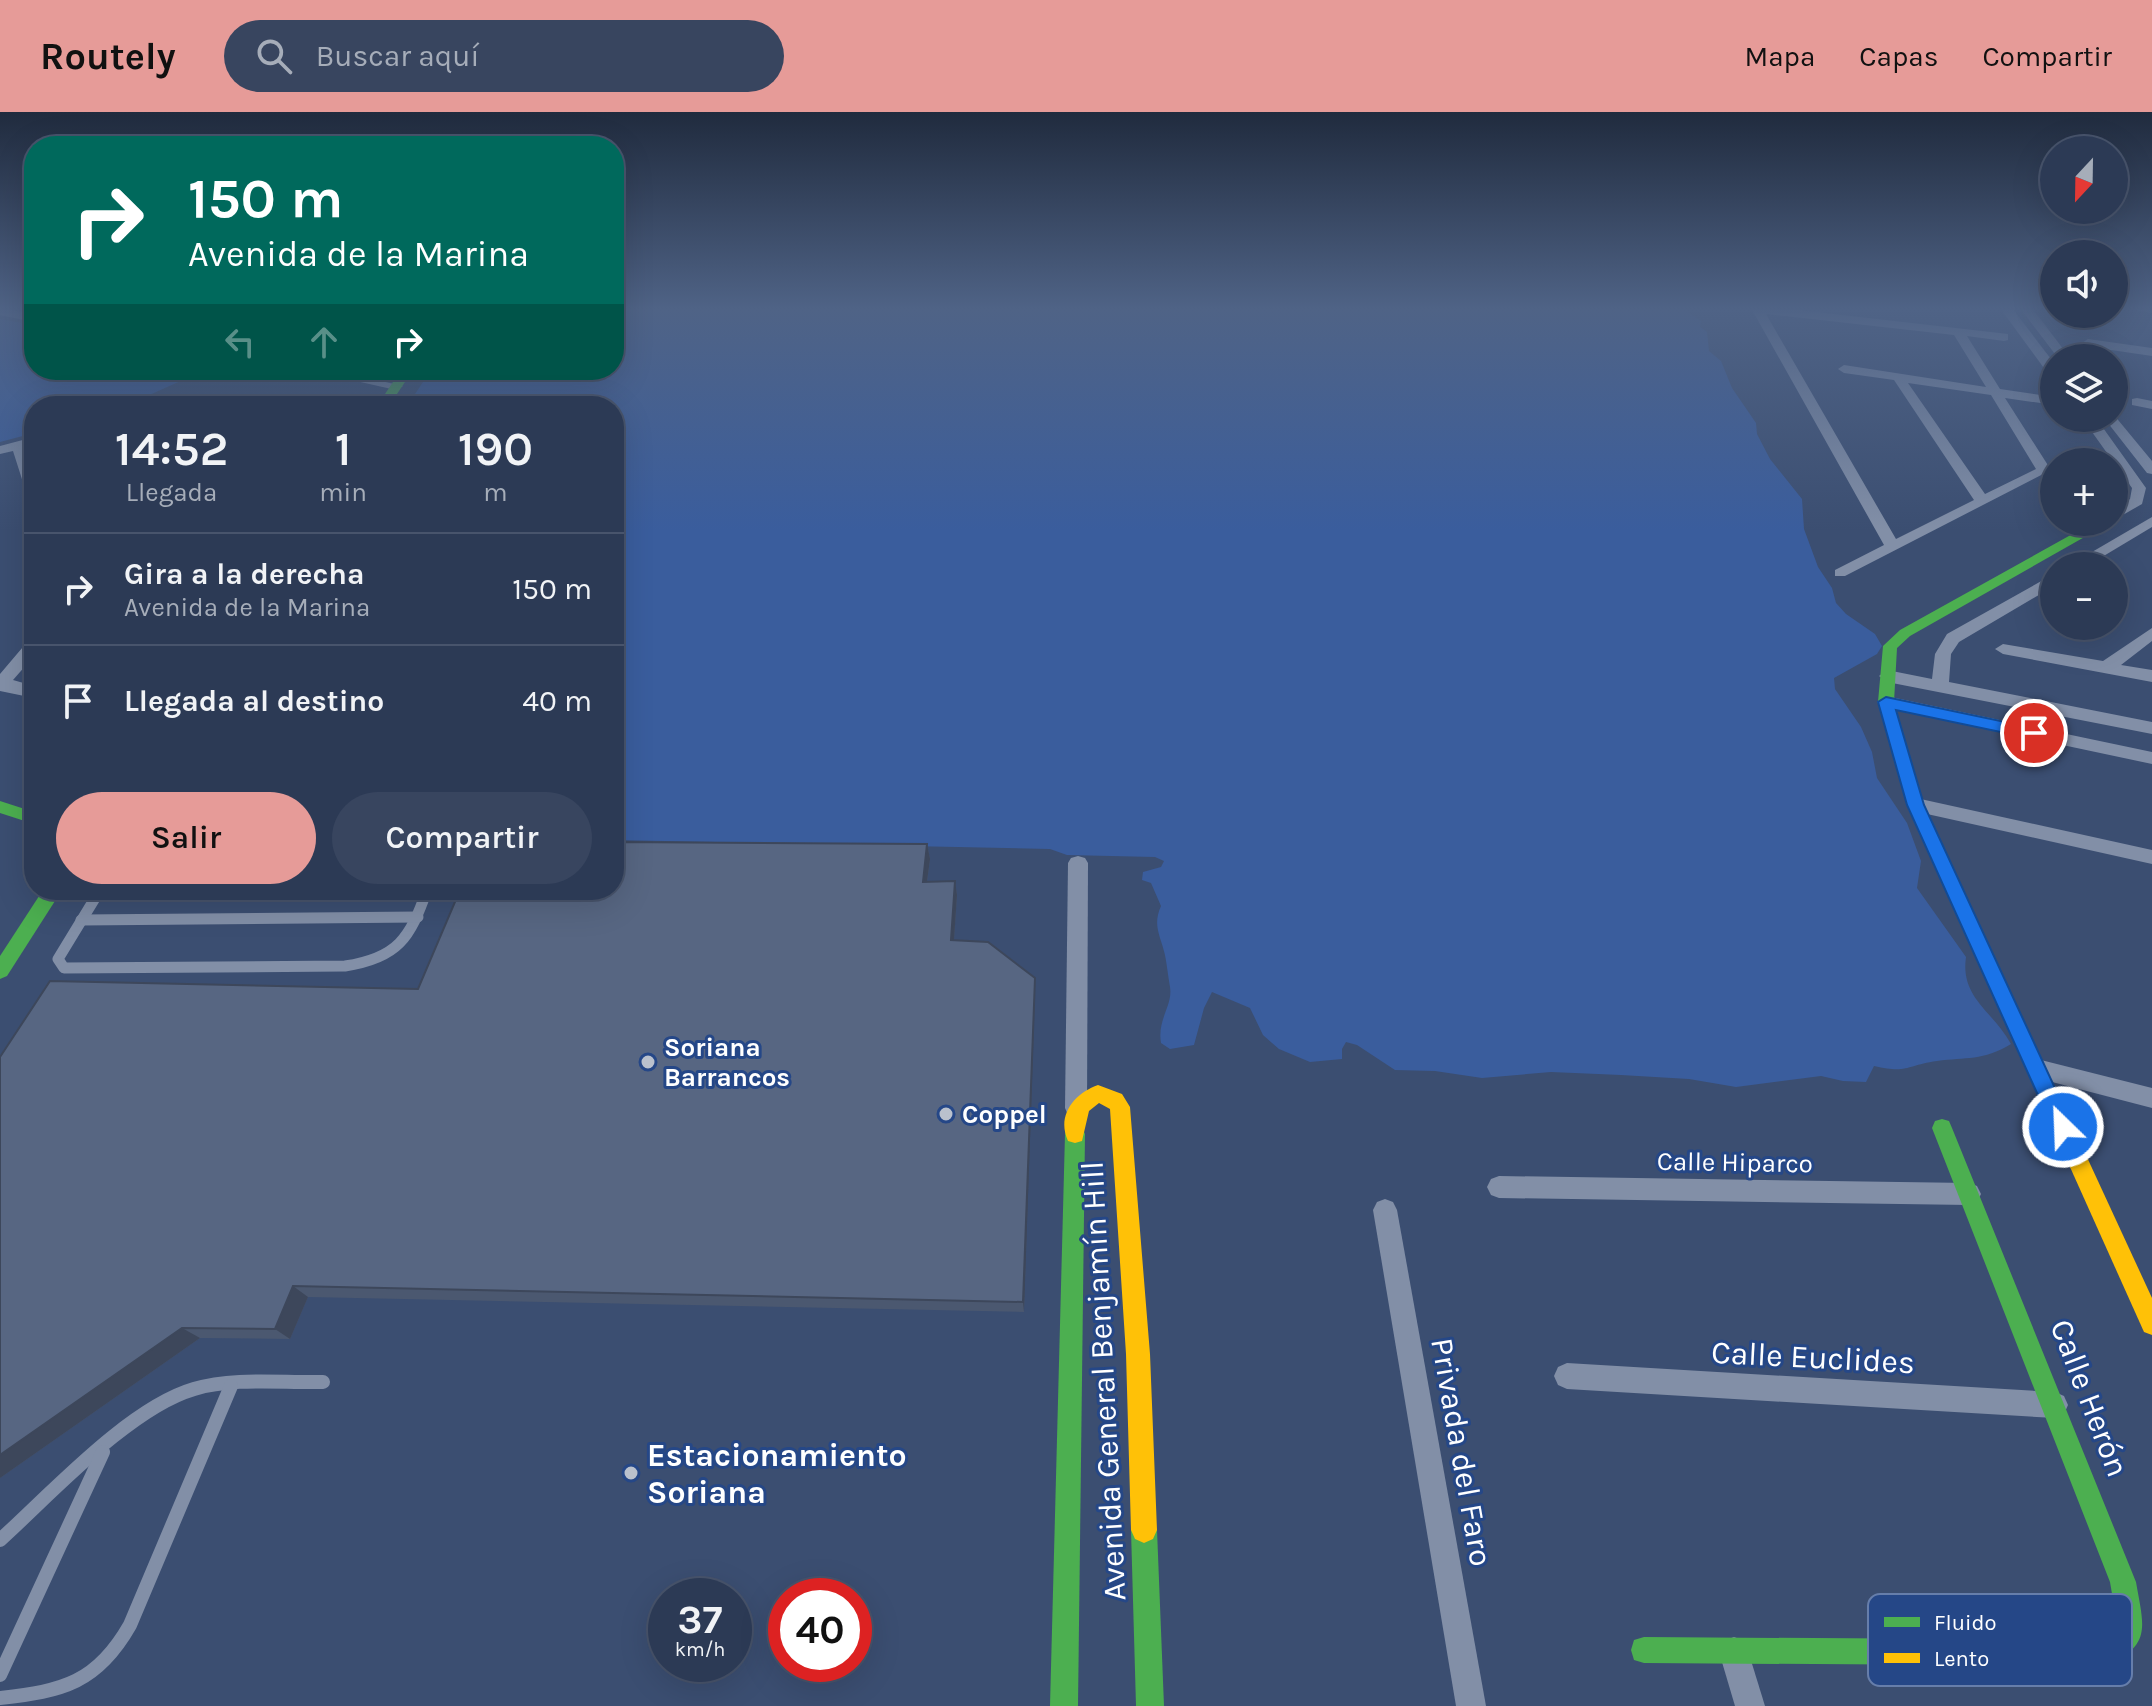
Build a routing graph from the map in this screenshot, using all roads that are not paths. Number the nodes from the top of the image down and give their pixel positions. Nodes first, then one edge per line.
1 (1799, 382) edge
2 (1902, 382) edge
3 (1938, 382) edge
4 (1990, 382) edge
5 (1995, 390) junction
6 (2040, 392) edge
7 (2040, 398) edge
8 (2137, 402) dead end
9 (2152, 405) edge
10 (2124, 432) edge
11 (24, 444) edge
12 (18, 445) junction
13 (0, 450) edge
14 (2146, 456) edge
15 (24, 464) edge
16 (2128, 466) edge
17 (2128, 470) edge
18 (2152, 470) edge
19 (1983, 502) junction
20 (2128, 506) edge
21 (2128, 520) edge
22 (2148, 527) edge
23 (2079, 536) edge
24 (1893, 547) junction
25 (2102, 552) edge
26 (1840, 573) dead end
27 (2040, 587) edge
28 (1923, 623) junction
29 (2152, 633) edge
30 (1953, 638) junction
31 (2003, 649) dead end
32 (24, 657) edge
33 (2105, 668) junction
34 (1887, 676) junction
35 (2152, 676) edge
36 (1, 684) edge
37 (1940, 686) junction
38 (24, 690) edge
39 (1886, 702) junction
40 (2152, 728) edge
41 (2152, 758) edge
42 (1916, 805) junction
43 (0, 807) edge
44 (24, 815) edge
45 (2152, 857) edge
46 (1078, 863) dead end
47 (46, 900) edge
48 (94, 900) edge
49 (424, 900) edge
50 (418, 917) junction
51 (81, 920) junction
52 (0, 971) edge
53 (2037, 1069) junction
54 (2152, 1098) edge
55 (1076, 1108) junction
56 (1942, 1128) dead end
57 (1499, 1187) dead end
58 (1969, 1194) junction
59 (1385, 1210) dead end
60 (2147, 1302) edge
61 (2152, 1324) edge
62 (1567, 1376) dead end
63 (323, 1382) dead end
64 (231, 1386) junction
65 (2055, 1405) junction
66 (104, 1448) junction
67 (0, 1540) edge
68 (2124, 1594) edge
69 (1644, 1650) dead end
70 (1734, 1652) junction
71 (1868, 1652) edge
72 (0, 1675) edge
73 (0, 1698) edge
74 (1064, 1706) edge
75 (1150, 1706) edge
76 (1471, 1706) edge
77 (1750, 1706) edge

1 - 24 street
2 - 19 street
3 - 5 street
4 - 5 street
5 - 6 street
5 - 7 street
5 - 19 street
8 - 9 street
10 - 14 street
11 - 12 street
12 - 13 street
12 - 15 street
14 - 18 street
16 - 18 street
17 - 20 street
19 - 24 street
21 - 22 street
22 - 25 street
23 - 28 street
24 - 26 street
27 - 30 street
28 - 30 street
28 - 34 street
29 - 33 street
30 - 37 street
31 - 33 street
32 - 36 street
33 - 35 street
34 - 37 street
34 - 39 street
36 - 38 street
37 - 40 street
39 - 41 street
39 - 42 street
42 - 45 street
42 - 53 street
43 - 44 street
46 - 55 street, Avenida General Benjamín Hill
47 - 52 street
48 - 51 lane
49 - 50 lane
50 - 51 lane
50 - 51 lane
53 - 54 street
53 - 60 street
55 - 74 street, Avenida General Benjamín Hill
55 - 75 street, Avenida General Benjamín Hill
56 - 58 street, Calle Herón
57 - 58 street, Calle Hiparco
58 - 65 street, Calle Herón
59 - 76 street, Privada del Faro
60 - 61 street
62 - 65 street, Calle Euclides
63 - 64 lane
64 - 66 lane
64 - 73 lane
65 - 68 street, Calle Herón
66 - 67 lane
66 - 72 lane
69 - 70 street, Calle Herón
70 - 71 street, Calle Herón
70 - 77 street

